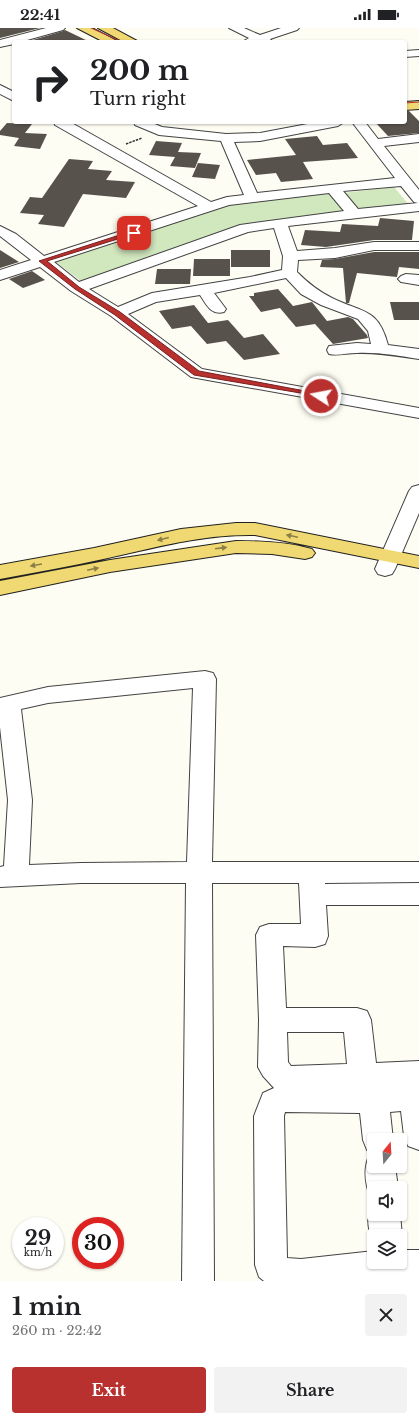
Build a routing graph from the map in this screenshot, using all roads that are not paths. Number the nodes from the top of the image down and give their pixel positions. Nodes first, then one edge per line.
1 (59, 28) edge
2 (84, 28) edge
3 (104, 28) edge
4 (235, 28) edge
5 (293, 28) edge
6 (18, 40) edge
7 (109, 40) edge
8 (129, 40) edge
9 (264, 40) edge
10 (419, 53) edge
11 (407, 54) edge
12 (0, 89) edge
13 (419, 98) edge
14 (407, 99) edge
15 (12, 102) edge
16 (419, 105) edge
17 (407, 106) edge
18 (64, 124) edge
19 (145, 124) edge
20 (194, 124) edge
21 (328, 124) edge
22 (360, 124) edge
23 (202, 135) junction
24 (226, 138) junction
25 (419, 138) edge
26 (374, 143) junction
27 (405, 181) junction
28 (334, 188) junction
29 (252, 198) junction
30 (419, 199) edge
31 (210, 207) junction
32 (419, 207) edge
33 (354, 214) junction
34 (280, 223) junction
35 (0, 230) edge
36 (419, 246) edge
37 (292, 256) junction
38 (42, 261) junction
39 (289, 274) junction
40 (0, 275) edge
41 (77, 288) junction
42 (204, 290) junction
43 (218, 310) dead end
44 (117, 313) junction
45 (381, 348) junction
46 (335, 350) dead end
47 (419, 354) edge
48 (419, 413) edge
49 (419, 491) edge
50 (419, 562) edge
51 (388, 563) junction
52 (0, 572) edge
53 (419, 575) edge
54 (0, 588) edge
55 (5, 705) edge
56 (419, 872) edge
57 (199, 873) junction
58 (8, 877) edge
59 (311, 884) junction
60 (419, 894) edge
61 (273, 1020) junction
62 (368, 1087) junction
63 (417, 1089) edge
64 (377, 1133) edge
65 (419, 1136) edge
66 (367, 1264) edge
67 (302, 1278) edge
68 (198, 1281) edge

1 - 6 street
2 - 7 main road
3 - 8 main road
4 - 9 street
5 - 9 street
10 - 11 street
12 - 15 street
13 - 14 main road
16 - 17 main road
18 - 31 street
19 - 23 street
20 - 23 street
21 - 24 street
22 - 26 street
23 - 24 street
24 - 29 street
25 - 26 street
26 - 27 street
27 - 28 street
27 - 30 street
28 - 29 street
28 - 33 street
29 - 31 street
31 - 38 street
32 - 33 street
33 - 34 street
34 - 37 street
34 - 41 street
35 - 38 street
36 - 37 street
37 - 39 street
38 - 40 street
38 - 41 street
39 - 42 street
39 - 45 street
41 - 44 street
42 - 43 street
42 - 44 street
44 - 48 street
45 - 46 street
45 - 47 street
49 - 51 street
50 - 51 main road
51 -> 52 main road
51 - 53 main road
54 -> 51 main road
55 - 57 street
55 - 58 street
56 - 59 street
57 - 58 street
57 - 59 street
57 - 68 street
59 - 60 street
59 - 61 street
61 - 62 street
61 - 62 street
62 - 63 street
62 - 64 street
62 - 67 street
63 - 65 street
66 - 67 street

